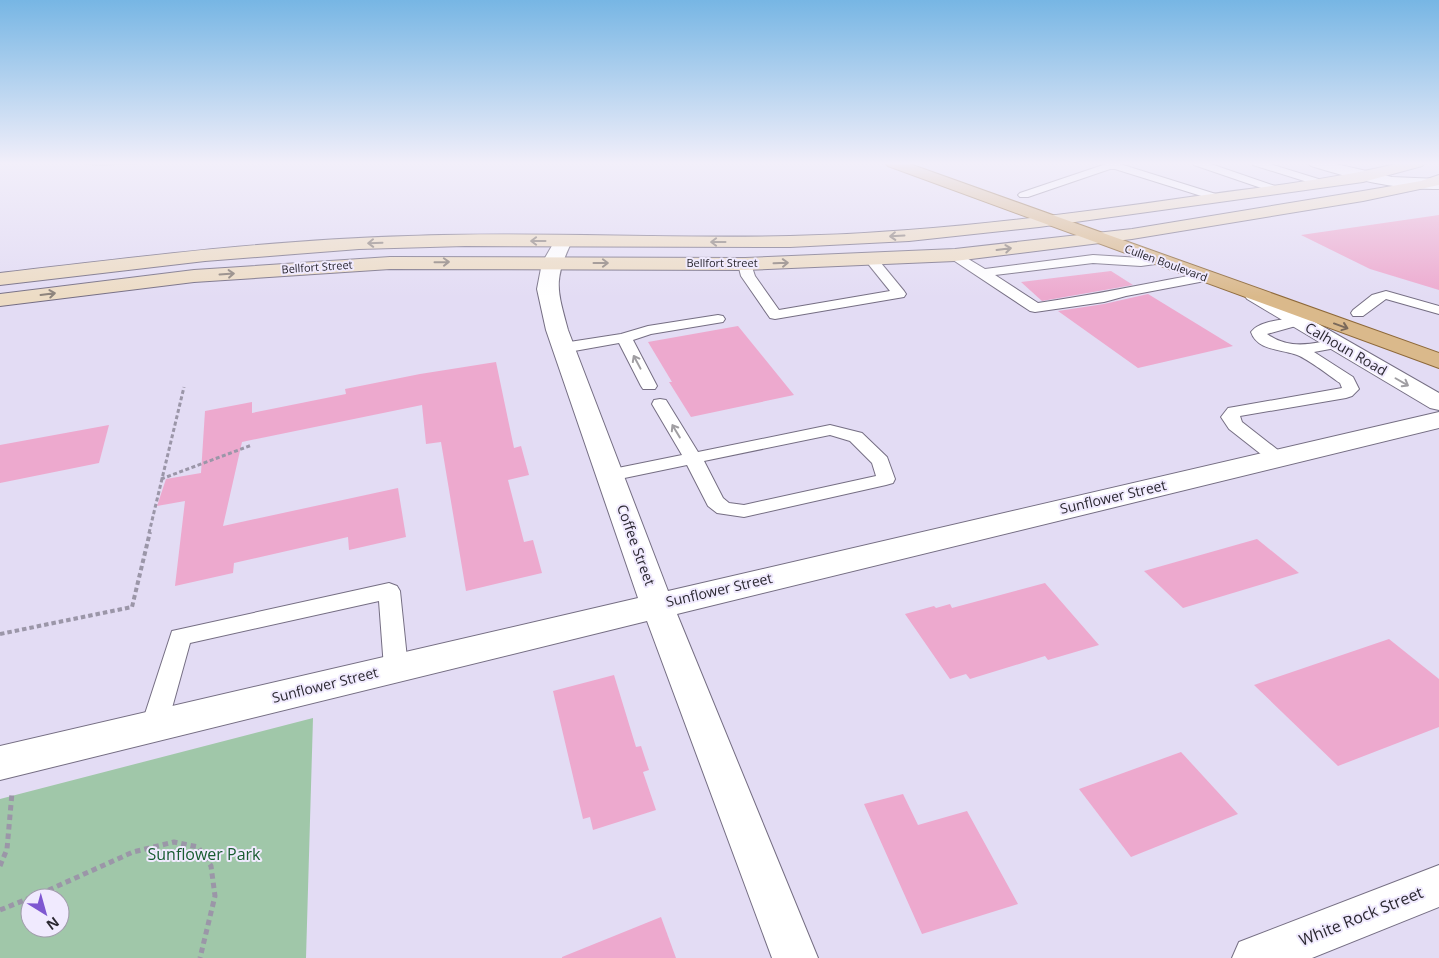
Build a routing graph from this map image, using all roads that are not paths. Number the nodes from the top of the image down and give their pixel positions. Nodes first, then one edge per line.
1 (1016, 208) edge
2 (1059, 208) edge
3 (1135, 208) edge
4 (1288, 208) edge
5 (1081, 215) junction
6 (1050, 220) junction
7 (1132, 234) junction
8 (1098, 238) junction
9 (746, 242) junction
10 (1052, 244) junction
11 (557, 252) junction
12 (955, 255) junction
13 (197, 256) junction
14 (871, 260) junction
15 (1082, 261) junction
16 (1114, 261) junction
17 (1150, 261) junction
18 (1065, 262) junction
19 (745, 264) junction
20 (1126, 269) dead end
21 (982, 273) junction
22 (1081, 274) dead end
23 (194, 276) junction
24 (1205, 277) junction
25 (1097, 278) joint
26 (1138, 278) dead end
27 (0, 279) edge
28 (1111, 282) dead end
29 (1174, 282) junction
30 (1151, 287) junction
31 (1118, 294) junction
32 (1254, 295) junction
33 (0, 300) edge
34 (1439, 310) edge
35 (1358, 313) junction
36 (718, 319) dead end
37 (1298, 321) junction
38 (624, 338) junction
39 (1439, 341) edge
40 (1336, 344) junction
41 (563, 348) junction
42 (1299, 350) junction
43 (1439, 361) edge
44 (649, 386) dead end
45 (1439, 403) edge
46 (660, 404) dead end
47 (1439, 420) edge
48 (693, 458) junction
49 (1277, 458) junction
50 (610, 475) junction
51 (657, 605) junction
52 (396, 668) junction
53 (154, 726) junction
54 (8, 761) edge
55 (1439, 886) edge
56 (794, 958) edge
57 (1255, 958) edge

1 - 6 main road, Cullen Boulevard
2 - 5 main road, Cullen Boulevard
3 - 5 main road, Bellfort Street
4 - 7 main road, Bellfort Street
5 - 6 main road, Bellfort Street
5 - 7 main road, Cullen Boulevard
6 - 8 main road, Cullen Boulevard
6 -> 9 main road, Bellfort Street
7 - 8 main road, Bellfort Street
7 - 35 main road, Cullen Boulevard
8 - 10 main road, Bellfort Street
8 - 17 main road, Cullen Boulevard
9 -> 11 main road, Bellfort Street
9 - 19 main road
12 -> 10 main road, Bellfort Street
10 - 15 lane
11 -> 13 main road, Bellfort Street
11 -> 19 main road, Bellfort Street
23 -> 11 main road, Bellfort Street
11 - 41 street, Coffee Street
12 - 14 main road, Bellfort Street
12 - 21 lane
13 - 23 main road
13 - 27 main road, Bellfort Street
19 -> 14 main road, Bellfort Street
14 - 19 lane
15 - 16 lane
15 - 18 lane
15 - 25 lane
16 - 17 lane
16 - 20 lane
17 - 24 main road, Cullen Boulevard
17 - 29 lane
18 - 21 lane
18 - 22 lane
21 - 31 lane
33 -> 23 main road, Bellfort Street
24 - 29 lane
24 - 32 main road, Cullen Boulevard
25 - 31 lane
26 - 30 lane
28 - 31 lane
29 - 30 lane
30 - 31 lane
32 - 37 street, Calhoun Road
32 -> 43 main road, Cullen Boulevard
34 - 35 lane
35 - 39 main road, Cullen Boulevard
36 - 38 lane
37 - 40 street, Calhoun Road
37 - 42 lane
38 - 41 lane
44 -> 38 lane
40 - 42 lane
40 -> 45 street, Calhoun Road
41 - 50 street, Coffee Street
42 - 49 lane
48 -> 46 lane
47 - 49 street, Sunflower Street
48 - 48 lane
48 - 50 lane
49 - 51 street, Sunflower Street
50 - 51 street, Coffee Street
51 - 52 street, Sunflower Street
51 - 56 street, Coffee Street
52 - 53 street, Sunflower Street
52 - 53 lane
53 - 54 street, Sunflower Street
55 - 57 street, White Rock Street

